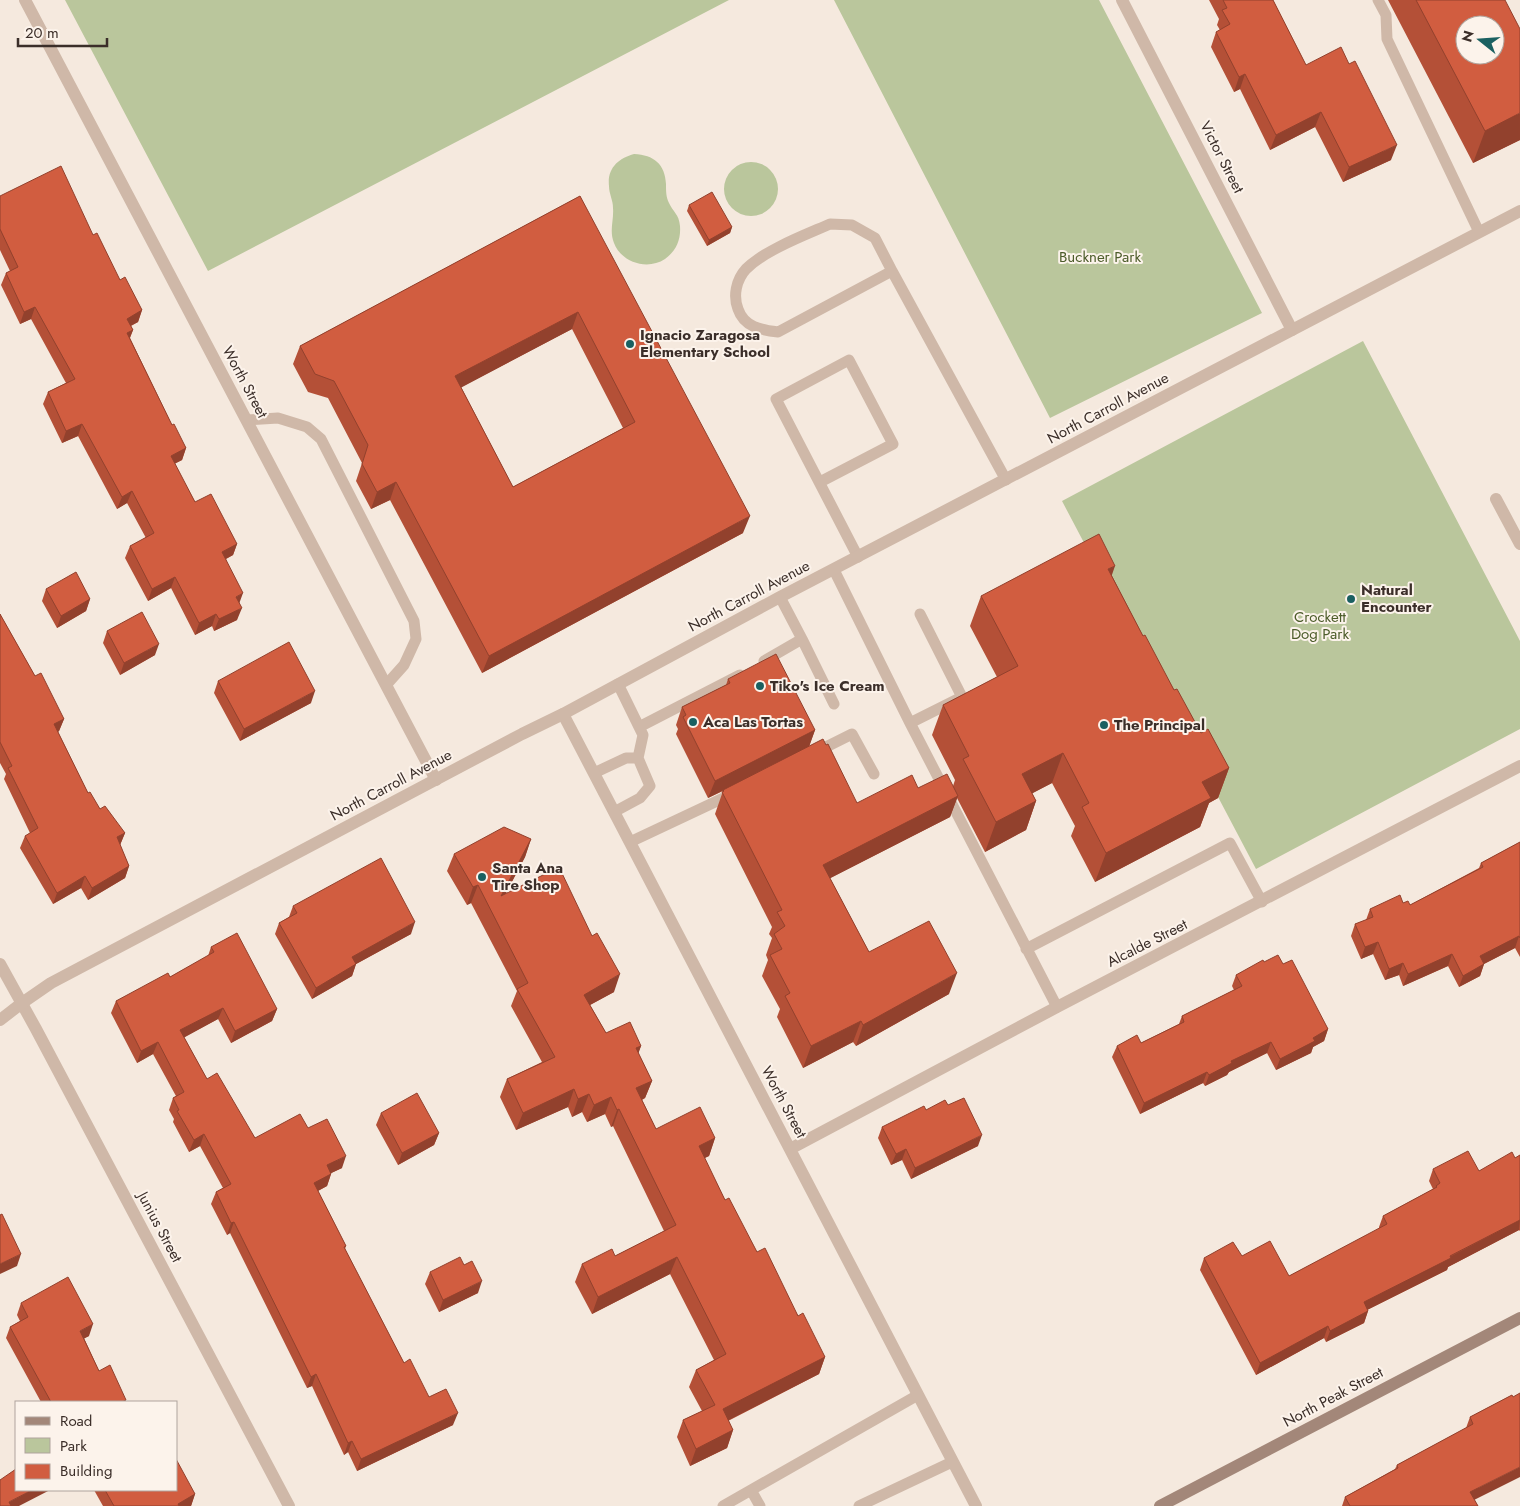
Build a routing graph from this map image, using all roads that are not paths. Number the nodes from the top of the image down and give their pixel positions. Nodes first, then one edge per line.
1 (25, 0) edge
2 (1122, 0) edge
3 (1378, 0) edge
4 (1520, 211) edge
5 (1479, 232) junction
6 (892, 271) junction
7 (1292, 330) junction
8 (247, 420) junction
9 (1006, 480) junction
10 (820, 482) junction
11 (1496, 499) dead end
12 (1520, 544) edge
13 (858, 557) junction
14 (834, 570) junction
15 (780, 597) junction
16 (920, 614) dead end
17 (802, 640) junction
18 (387, 684) junction
19 (618, 684) junction
20 (834, 704) dead end
21 (563, 714) junction
22 (910, 724) junction
23 (639, 727) junction
24 (807, 756) edge
25 (638, 758) junction
26 (1520, 766) edge
27 (594, 773) junction
28 (874, 774) dead end
29 (436, 780) junction
30 (745, 788) edge
31 (614, 812) junction
32 (630, 842) junction
33 (1262, 902) junction
34 (1026, 949) junction
35 (0, 964) edge
36 (22, 1003) junction
37 (1057, 1007) junction
38 (0, 1020) edge
39 (790, 1149) junction
40 (1520, 1318) edge
41 (918, 1395) junction
42 (952, 1462) junction
43 (751, 1490) junction
44 (289, 1506) edge
45 (724, 1506) edge
46 (760, 1506) edge
47 (859, 1506) edge
48 (976, 1506) edge
49 (1160, 1506) edge

1 - 8 street, Worth Street
2 - 7 street, Victor Street
3 - 5 lane
4 - 5 street, North Carroll Avenue
5 - 7 street, North Carroll Avenue
6 - 6 lane
6 - 9 lane
7 - 9 street, North Carroll Avenue
8 - 18 street, Worth Street
8 - 18 lane
9 - 13 street, North Carroll Avenue
10 - 10 lane
10 - 13 lane
11 - 12 street
13 - 14 street, North Carroll Avenue
14 - 15 street, North Carroll Avenue
14 - 22 lane
15 - 17 lane
15 - 19 street, North Carroll Avenue
16 - 22 lane
17 - 20 lane
17 - 23 lane
18 - 29 street, Worth Street
19 - 21 street, North Carroll Avenue
19 - 23 lane
21 - 27 street, Worth Street
21 - 29 street, North Carroll Avenue
22 - 34 lane
23 - 25 lane
24 - 28 lane
25 - 27 lane
25 - 31 lane
26 - 33 street, Alcalde Street
27 - 31 street, Worth Street
29 - 36 street, North Carroll Avenue
30 - 32 lane
31 - 32 street, Worth Street
32 - 39 street, Worth Street
33 - 34 lane
33 - 37 street, Alcalde Street
34 - 37 lane
35 - 36 street, Junius Street
36 - 38 street, North Carroll Avenue
36 - 44 street, Junius Street
37 - 39 street, Alcalde Street
39 - 41 street, Worth Street
40 - 49 main road, North Peak Street
41 - 42 street, Worth Street
41 - 43 lane
42 - 47 lane
42 - 48 street, Worth Street
43 - 45 lane
43 - 46 lane

